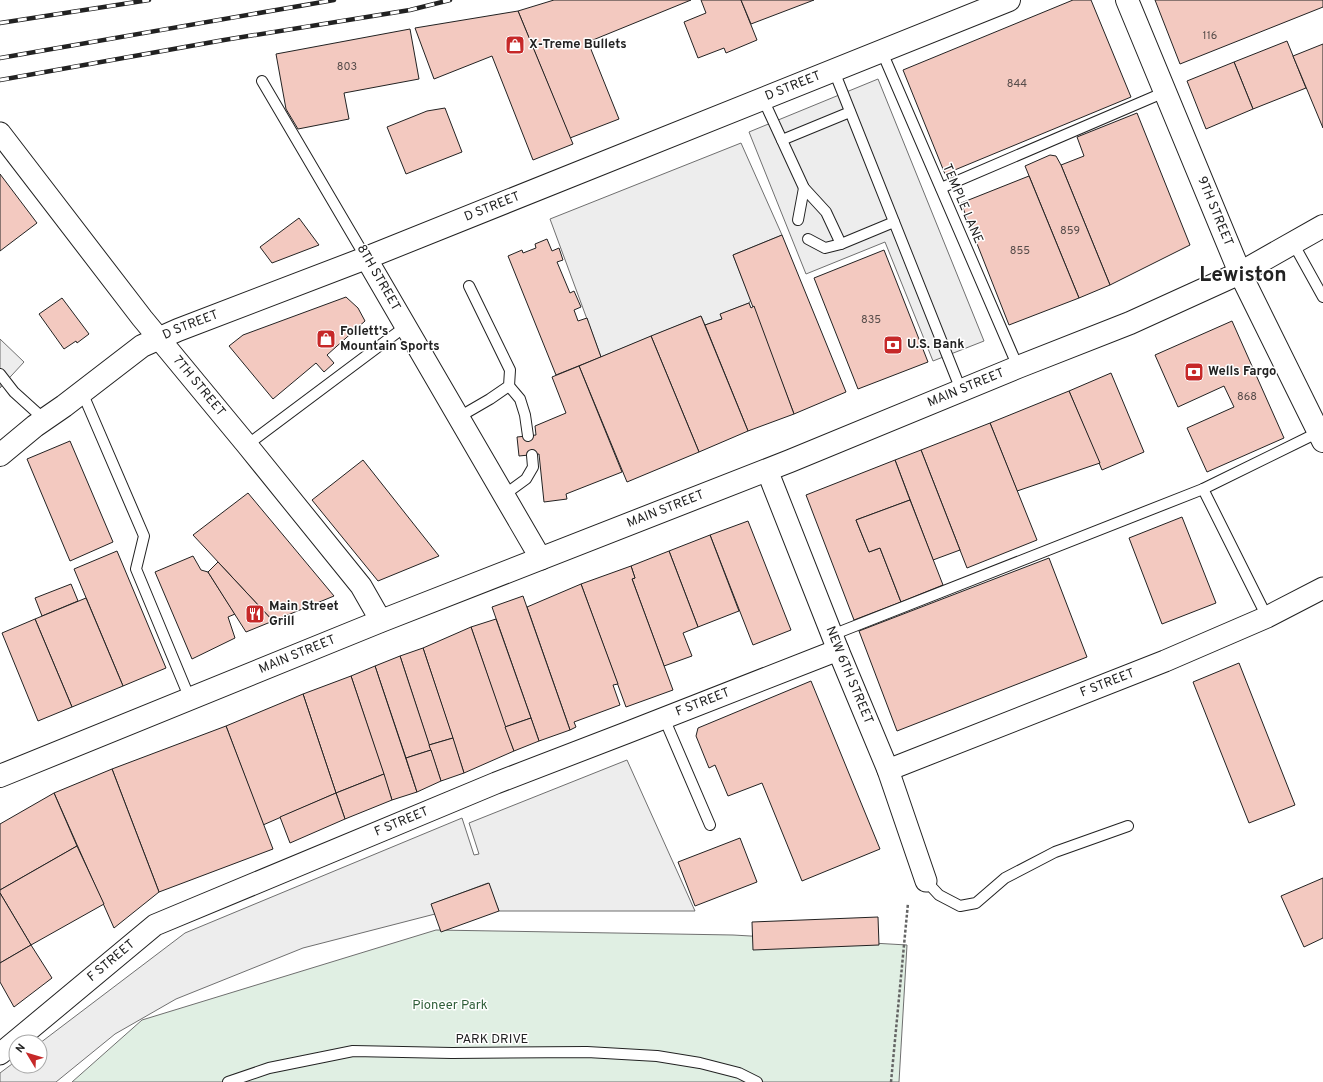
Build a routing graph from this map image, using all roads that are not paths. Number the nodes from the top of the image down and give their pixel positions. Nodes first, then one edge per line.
1 (1009, 0) edge
2 (1127, 0) edge
3 (882, 52) junction
4 (834, 71) junction
5 (262, 81) dead end
6 (1165, 92) junction
7 (763, 99) junction
8 (850, 112) junction
9 (0, 133) edge
10 (782, 140) junction
11 (804, 188) junction
12 (941, 188) junction
13 (798, 220) dead end
14 (894, 222) junction
15 (1323, 226) edge
16 (808, 239) dead end
17 (1293, 243) junction
18 (841, 244) junction
19 (366, 258) junction
20 (1240, 273) junction
21 (469, 286) dead end
22 (1323, 297) edge
23 (406, 326) junction
24 (159, 338) junction
25 (1018, 367) junction
26 (0, 374) edge
27 (509, 386) junction
28 (961, 390) junction
29 (82, 392) junction
30 (459, 417) junction
31 (45, 420) junction
32 (1317, 424) edge
33 (528, 436) dead end
34 (247, 445) junction
35 (0, 455) edge
36 (532, 455) dead end
37 (767, 470) junction
38 (1203, 489) junction
39 (504, 495) junction
40 (541, 559) junction
41 (1323, 588) edge
42 (1267, 617) junction
43 (382, 621) junction
44 (835, 642) junction
45 (190, 699) junction
46 (664, 718) junction
47 (888, 770) junction
48 (0, 776) edge
49 (710, 825) dead end
50 (1128, 826) dead end
51 (926, 881) joint
52 (0, 1054) edge
53 (228, 1082) edge
54 (758, 1082) edge

1 - 3 main road, D STREET
2 - 6 main road, 9TH STREET
3 - 4 main road, D STREET
3 - 12 lane, TEMPLE LANE
4 - 7 main road, D STREET
4 - 8 lane
5 - 19 lane, 8TH STREET
6 - 12 lane
6 - 20 main road, 9TH STREET
7 - 10 lane
7 - 19 main road, D STREET
8 - 10 lane
8 - 14 lane
9 - 24 street, 7TH STREET
10 - 11 lane
11 - 13 lane
11 - 18 lane
12 - 25 lane, TEMPLE LANE
14 - 18 lane
14 - 28 lane
15 - 17 main road, MAIN STREET
16 - 18 lane
17 - 20 main road, MAIN STREET
17 - 22 lane
19 - 23 street, 8TH STREET
19 - 24 main road, D STREET
20 - 25 main road, MAIN STREET
20 - 32 main road, 9TH STREET
21 - 27 lane
23 - 30 street, 8TH STREET
23 - 34 lane
24 - 29 main road, D STREET
24 - 34 street, 7TH STREET
25 - 28 main road, MAIN STREET
26 - 31 lane
27 - 30 lane
27 - 33 lane
28 - 37 main road, MAIN STREET
29 - 31 main road, D STREET
29 - 45 lane
30 - 39 street, 8TH STREET
31 - 35 main road, D STREET
32 - 38 lane
34 - 43 street, 7TH STREET
36 - 39 lane
37 - 40 main road, MAIN STREET
37 - 44 street, NEW 6TH STREET
38 - 42 lane
38 - 44 lane
39 - 40 street, 8TH STREET
40 - 43 main road, MAIN STREET
41 - 42 street, F STREET
42 - 47 street, F STREET
43 - 45 main road, MAIN STREET
44 - 46 street, F STREET
44 - 47 street, NEW 6TH STREET
45 - 48 main road, MAIN STREET
46 - 49 lane
46 - 52 street, F STREET
47 - 51 street, NEW 6TH STREET
50 - 51 lane
53 - 54 lane, PARK DRIVE

